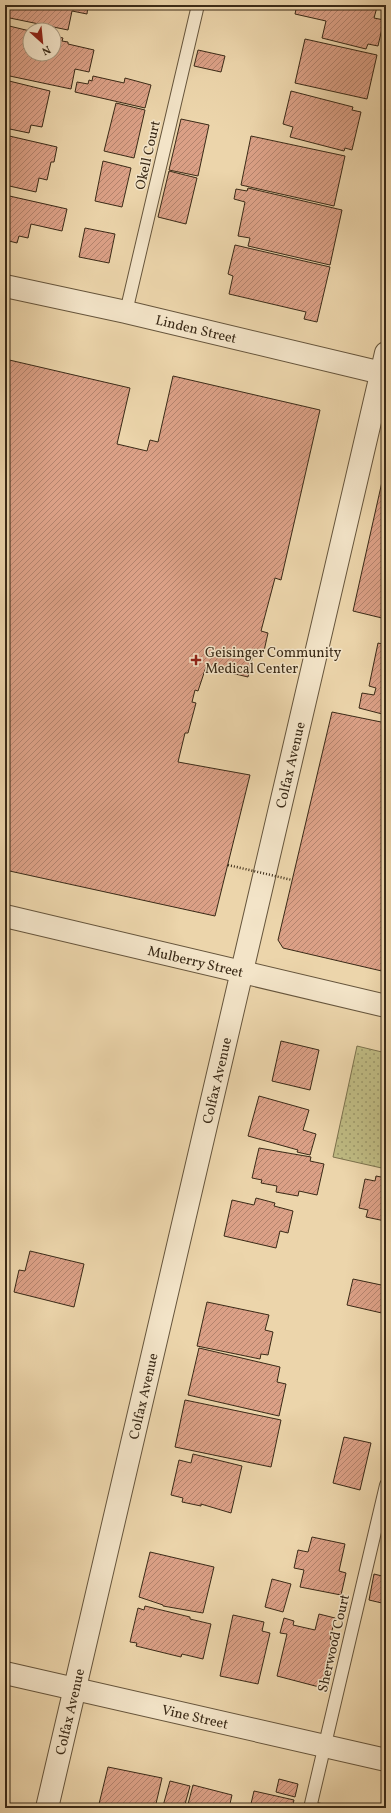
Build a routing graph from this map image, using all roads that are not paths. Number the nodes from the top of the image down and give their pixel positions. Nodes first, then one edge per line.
1 (198, 5) edge
2 (5, 286) edge
3 (126, 312) junction
4 (384, 367) edge
5 (5, 916) edge
6 (241, 970) junction
7 (386, 1006) edge
8 (386, 1485) edge
9 (5, 1673) edge
10 (74, 1688) junction
11 (324, 1747) junction
12 (386, 1760) edge
13 (47, 1808) edge
14 (310, 1808) edge

1 - 3 lane, Okell Court
2 - 3 street, Linden Street
3 - 4 street, Linden Street
4 - 6 street, Colfax Avenue
5 - 6 street, Mulberry Street
6 - 7 street, Mulberry Street
6 - 10 street, Colfax Avenue
8 - 11 lane, Sherwood Court
9 - 10 street, Vine Street
10 - 11 street, Vine Street
10 - 13 street, Colfax Avenue
11 - 12 street, Vine Street
11 - 14 lane, Sherwood Court

